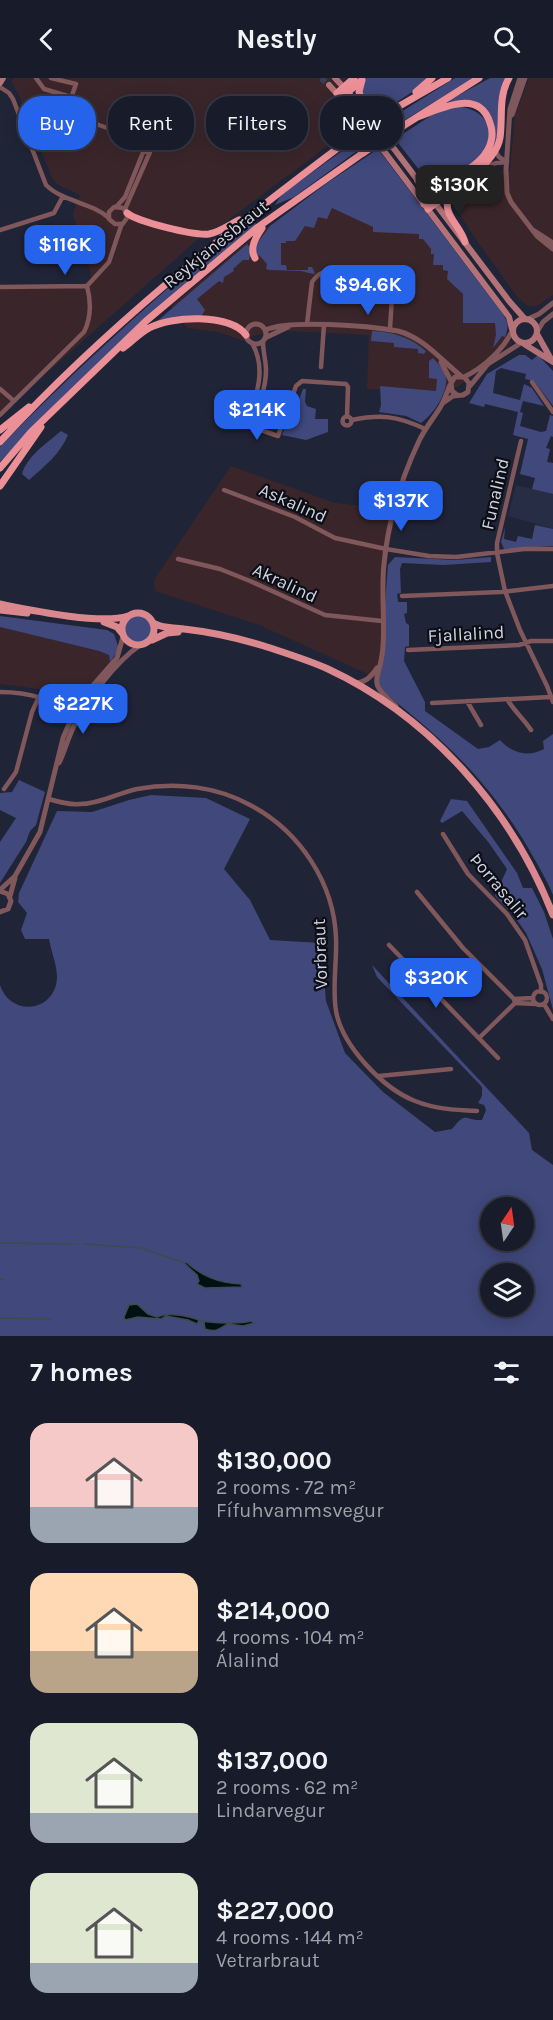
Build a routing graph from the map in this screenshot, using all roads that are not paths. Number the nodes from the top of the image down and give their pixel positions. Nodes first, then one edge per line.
1 (3, 78) edge
2 (36, 78) edge
3 (51, 78) edge
4 (335, 78) tunnel mouth
5 (354, 78) edge
6 (432, 78) edge
7 (448, 78) edge
8 (479, 78) edge
9 (509, 78) edge
10 (520, 78) edge
11 (525, 78) edge
12 (363, 79) edge
13 (0, 85) edge
14 (329, 85) tunnel mouth
15 (346, 89) junction
16 (68, 96) edge
17 (71, 96) edge
18 (339, 96) joint
19 (352, 96) edge
20 (361, 96) edge
21 (407, 102) junction
22 (417, 117) junction
23 (511, 117) junction
24 (146, 150) joint
25 (383, 150) edge
26 (395, 150) edge
27 (496, 152) junction
28 (507, 162) junction
29 (480, 169) junction
30 (457, 178) junction
31 (418, 181) junction
32 (454, 189) junction
33 (63, 196) junction
34 (433, 201) junction
35 (117, 206) junction
36 (426, 207) junction
37 (110, 210) junction
38 (101, 211) junction
39 (126, 211) junction
40 (249, 215) junction
41 (275, 215) junction
42 (109, 218) junction
43 (113, 223) junction
44 (122, 224) junction
45 (0, 230) edge
46 (533, 230) junction
47 (117, 239) junction
48 (465, 242) junction
49 (553, 243) edge
50 (553, 249) edge
51 (255, 258) dead end
52 (87, 286) junction
53 (0, 287) edge
54 (553, 303) edge
55 (553, 314) edge
56 (526, 319) junction
57 (307, 324) junction
58 (289, 325) junction
59 (324, 325) junction
60 (265, 330) junction
61 (390, 330) junction
62 (512, 330) junction
63 (537, 333) junction
64 (246, 335) junction
65 (264, 340) junction
66 (252, 343) junction
67 (522, 344) junction
68 (108, 356) junction
69 (438, 358) junction
70 (553, 362) edge
71 (321, 367) dead end
72 (462, 377) junction
73 (532, 382) dead end
74 (451, 383) junction
75 (470, 386) junction
76 (53, 388) junction
77 (0, 389) edge
78 (457, 395) junction
79 (14, 401) junction
80 (442, 405) junction
81 (55, 407) junction
82 (553, 412) edge
83 (0, 415) edge
84 (250, 415) junction
85 (0, 429) edge
86 (425, 429) junction
87 (521, 441) dead end
88 (0, 442) edge
89 (0, 468) edge
90 (0, 486) edge
91 (224, 490) dead end
92 (386, 549) junction
93 (553, 549) edge
94 (497, 553) junction
95 (178, 559) dead end
96 (553, 586) edge
97 (505, 591) junction
98 (402, 596) dead end
99 (0, 603) edge
100 (0, 610) edge
101 (128, 616) junction
102 (382, 621) junction
103 (153, 623) junction
104 (192, 631) junction
105 (123, 635) junction
106 (149, 641) junction
107 (553, 641) edge
108 (525, 643) junction
109 (140, 645) junction
110 (408, 650) dead end
111 (304, 660) junction
112 (381, 661) junction
113 (353, 683) junction
114 (0, 692) edge
115 (39, 697) junction
116 (551, 697) edge
117 (507, 699) junction
118 (466, 702) junction
119 (553, 702) edge
120 (432, 704) dead end
121 (77, 714) junction
122 (412, 722) junction
123 (481, 724) dead end
124 (531, 730) dead end
125 (461, 769) junction
126 (4, 789) dead end
127 (49, 799) junction
128 (443, 834) dead end
129 (15, 876) junction
130 (0, 890) edge
131 (417, 892) dead end
132 (10, 896) junction
133 (0, 912) edge
134 (553, 915) edge
135 (389, 945) dead end
136 (541, 992) junction
137 (533, 998) junction
138 (514, 1001) junction
139 (536, 1004) junction
140 (544, 1004) junction
141 (553, 1019) edge
142 (479, 1038) junction
143 (498, 1058) dead end
144 (451, 1069) dead end
145 (379, 1076) junction
146 (477, 1111) dead end

1 - 13 main road
2 - 16 street
3 - 17 street
4 - 15 main road
5 - 15 highway
6 - 21 highway
7 - 21 highway, Reykjanesbraut
8 - 22 highway, Reykjanesbraut
9 - 27 highway
10 - 23 street
11 - 23 street
12 - 15 highway
12 - 20 highway
13 - 33 street
14 - 18 main road
15 - 18 highway
15 - 19 main road
21 - 40 highway, Reykjanesbraut, bridge
22 - 30 highway
22 - 41 highway, Reykjanesbraut, bridge
23 - 28 street
24 - 35 street
24 - 39 street
25 - 36 main road
26 - 31 main road
27 - 28 street
27 - 29 highway
28 - 29 street
28 - 46 street
29 - 32 highway
30 - 31 highway
30 - 34 highway
31 - 34 main road
32 - 34 highway
32 - 48 highway
33 - 38 street
33 - 45 street
34 - 36 highway
34 - 48 main road
35 - 37 street
35 - 39 street
36 - 62 main road
37 - 38 street
37 - 42 street
38 - 42 street
39 - 40 highway
39 - 44 street
40 - 76 highway, Reykjanesbraut
41 - 51 highway
41 - 68 highway, Reykjanesbraut
42 - 43 street
43 - 44 street
43 - 47 street
44 - 47 street
46 - 49 street
46 - 50 street
47 - 52 street
48 - 56 main road
52 - 53 street
52 - 79 street
54 - 56 street
55 - 63 street
56 - 62 main road
56 - 63 main road
57 - 58 street
57 - 59 street
57 - 61 street
58 - 60 street
58 - 65 street
59 - 61 street
59 - 71 street
60 - 64 street
60 - 65 street
61 - 69 street
62 - 67 main road
62 - 72 street
63 - 67 main road
63 - 70 main road
64 - 66 street
64 - 68 highway
65 - 66 street
65 - 84 street
66 - 84 street
67 - 70 main road
67 - 75 street
68 - 81 highway, Reykjanesbraut
69 - 72 street
69 - 74 street
72 - 74 street
72 - 75 street
73 - 82 street
74 - 78 street
74 - 80 street
75 - 78 street
76 - 85 highway
76 - 88 highway, Reykjanesbraut
77 - 79 street
78 - 80 street
79 - 83 street
80 - 86 street
81 - 89 highway, Reykjanesbraut
81 - 90 highway
84 - 86 street
86 - 92 street
87 - 94 street, Funalind
91 - 92 street, Askalind
92 - 94 street, Askalind
92 - 102 street
93 - 94 street, Askalind
94 - 97 street, Fjallalind
95 - 102 street, Akralind
96 - 97 street
97 - 98 street
97 - 108 street, Fjallalind
99 - 101 main road
100 - 105 main road
101 - 103 main road
101 - 105 main road
102 - 112 street
103 - 104 main road
103 - 106 main road
104 - 106 main road
104 - 111 main road
105 - 109 main road
105 - 121 street
106 - 109 main road
107 - 108 street, Fjallalind
108 - 110 street, Fjallalind
108 - 116 street, Fjallalind
109 - 121 street
111 - 113 main road
111 - 125 main road
112 - 113 street
112 - 122 street
113 - 122 main road
114 - 115 street
115 - 121 street
115 - 126 street
116 - 117 street
116 - 119 street, Fjallalind
117 - 118 street
117 - 124 street
118 - 120 street
118 - 123 street
121 - 127 street
122 - 125 main road
125 - 134 main road
127 - 129 street
127 - 145 street, Vorbraut
128 - 136 street, Þorrasalir
129 - 130 street
129 - 132 street
130 - 132 street
131 - 138 street
132 - 133 street
135 - 142 street
136 - 137 street
136 - 140 street, Þorrasalir
137 - 138 street
137 - 139 street
138 - 139 street
138 - 142 street
139 - 140 street
140 - 141 street, Þorrasalir
142 - 143 street
144 - 145 street
145 - 146 street, Vorbraut

